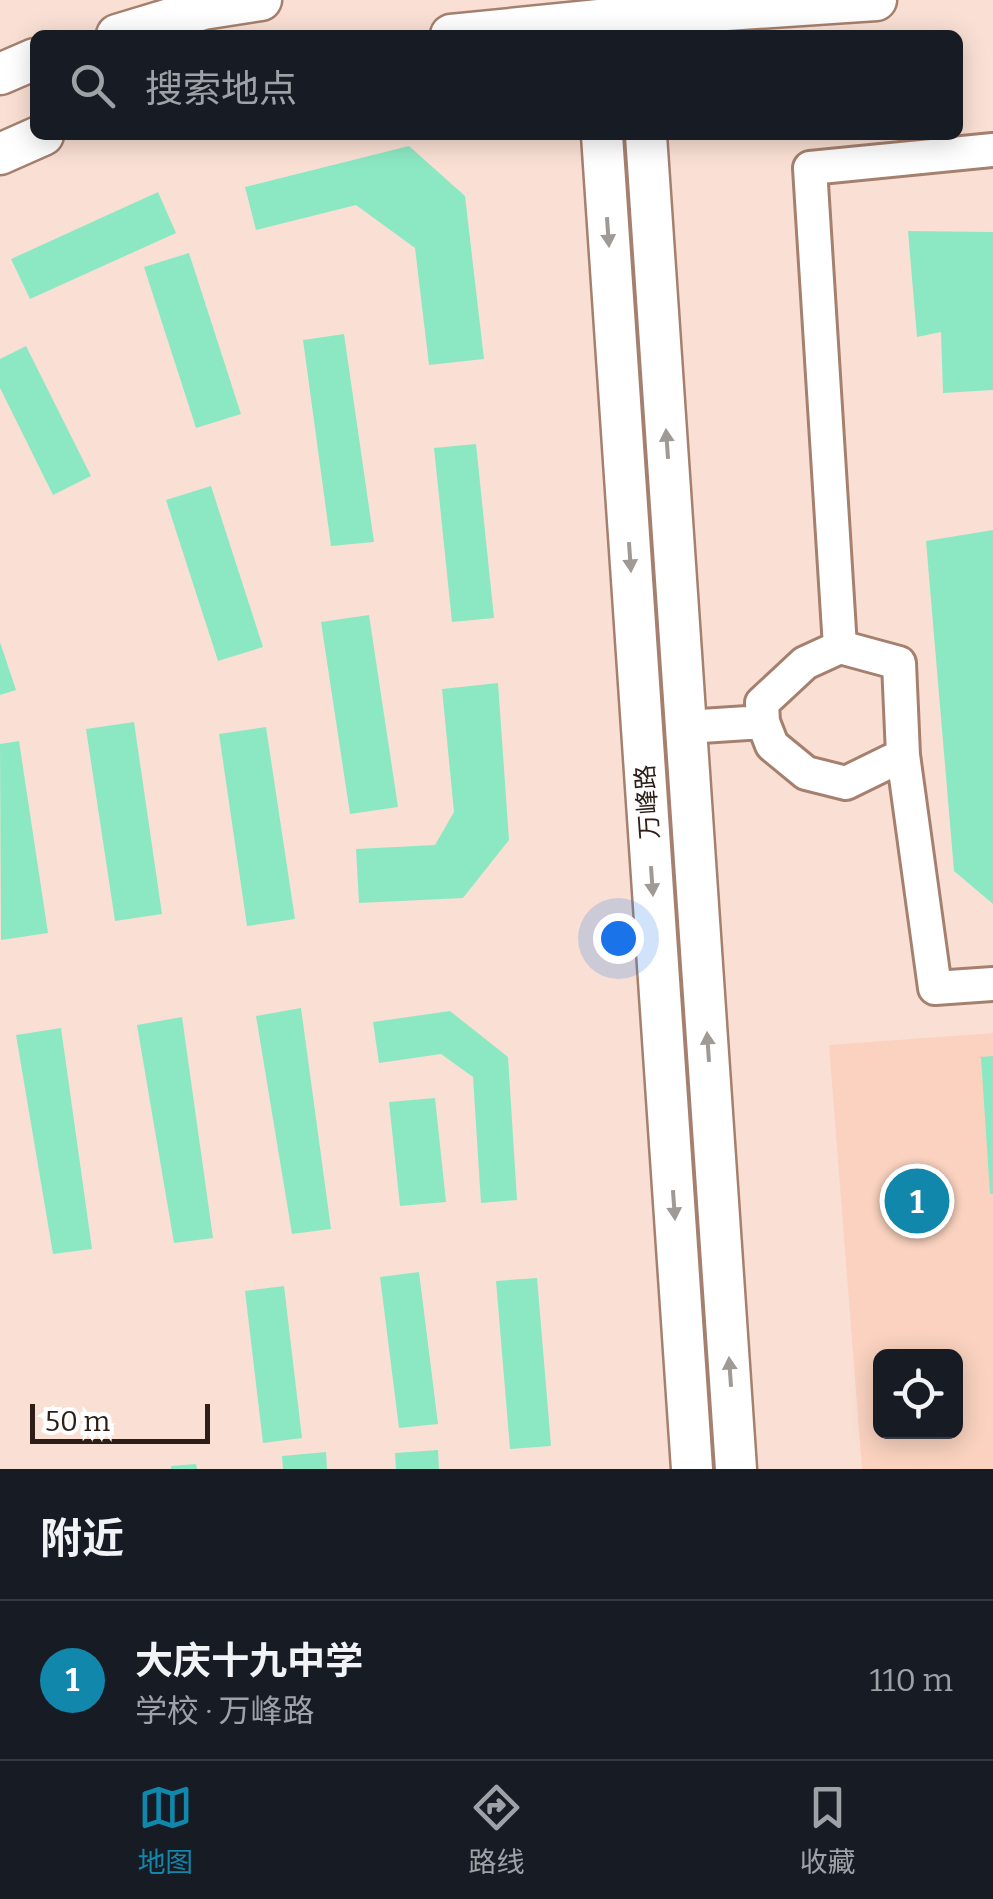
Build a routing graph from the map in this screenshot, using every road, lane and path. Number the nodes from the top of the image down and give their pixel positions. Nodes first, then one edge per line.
1 (261, 0) edge
2 (876, 0) edge
3 (638, 17) edge
4 (594, 19) edge
5 (134, 30) edge
6 (496, 30) edge
7 (30, 61) edge
8 (0, 74) edge
9 (32, 140) edge
10 (602, 140) edge
11 (646, 140) edge
12 (993, 150) edge
13 (0, 154) edge
14 (840, 647) junction
15 (763, 722) junction
16 (686, 727) junction
17 (903, 755) junction
18 (993, 984) edge
19 (692, 1469) edge
20 (736, 1469) edge

1 - 5 main road
2 - 3 main road
3 - 4 main road
4 - 6 main road
7 - 8 main road
9 - 13 main road
10 -> 19 main road, 万峰路
16 -> 11 main road, 万峰路
12 - 14 lane
14 - 15 lane
14 - 17 lane
15 - 16 lane
15 - 17 lane
20 -> 16 main road, 万峰路
17 - 18 lane

